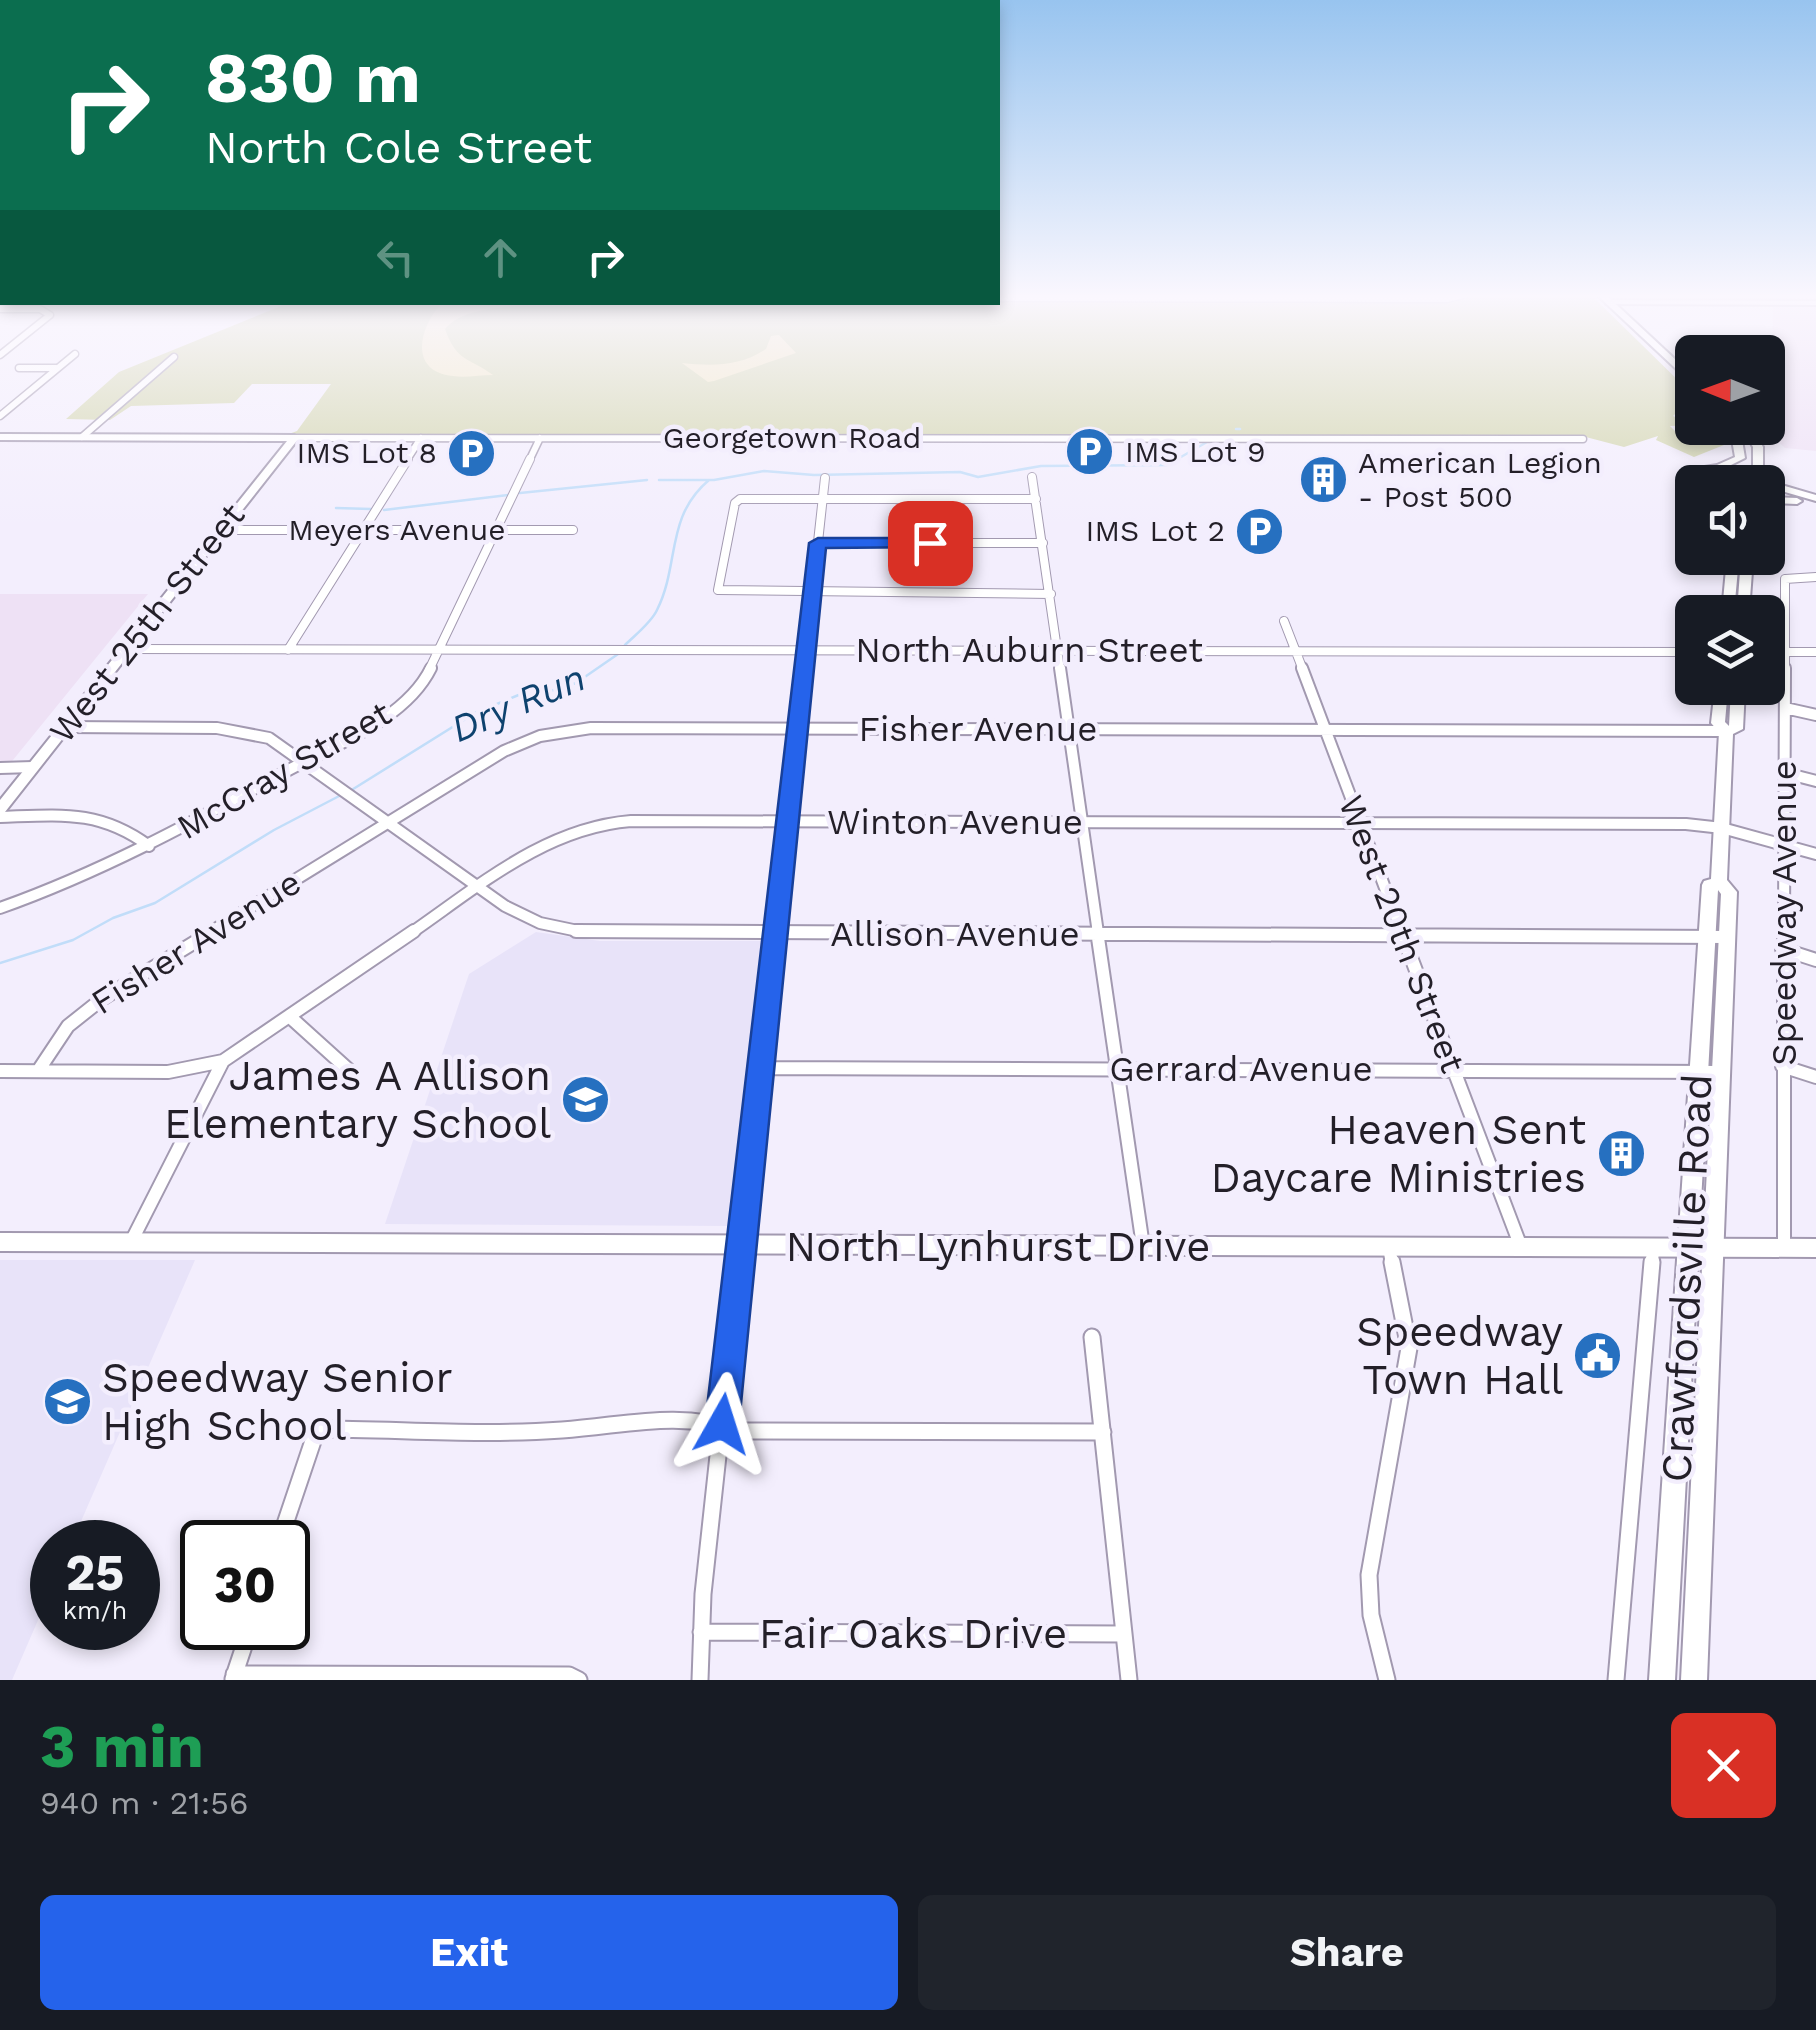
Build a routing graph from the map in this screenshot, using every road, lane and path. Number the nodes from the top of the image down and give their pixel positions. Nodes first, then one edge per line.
1 (52, 372) edge
2 (157, 372) edge
3 (0, 416) edge
4 (0, 437) edge
5 (82, 438) junction
6 (294, 438) junction
7 (421, 438) junction
8 (540, 438) junction
9 (1584, 439) dead end
10 (1737, 445) edge
11 (1716, 465) edge
12 (1032, 477) dead end
13 (825, 478) dead end
14 (1785, 491) edge
15 (822, 498) junction
16 (1036, 499) junction
17 (1816, 499) edge
18 (220, 530) junction
19 (364, 530) junction
20 (498, 530) junction
21 (573, 530) dead end
22 (818, 543) junction
23 (1043, 544) junction
24 (1816, 577) edge
25 (812, 593) junction
26 (1050, 594) junction
27 (1785, 595) edge
28 (1284, 621) dead end
29 (1059, 649) junction
30 (126, 650) junction
31 (288, 650) junction
32 (807, 650) junction
33 (1295, 650) junction
34 (439, 651) junction
35 (1675, 652) edge
36 (1785, 652) edge
37 (1816, 652) edge
38 (1720, 705) edge
39 (1737, 705) edge
40 (1785, 708) joint
41 (1816, 715) edge
42 (64, 727) junction
43 (798, 728) junction
44 (1070, 729) junction
45 (1325, 730) junction
46 (1726, 731) junction
47 (305, 761) junction
48 (33, 767) junction
49 (0, 768) edge
50 (1785, 773) junction
51 (1816, 781) edge
52 (0, 813) edge
53 (389, 822) junction
54 (788, 822) junction
55 (1083, 822) junction
56 (1360, 824) junction
57 (1722, 828) junction
58 (1784, 845) junction
59 (149, 846) junction
60 (1816, 854) edge
61 (1720, 882) junction
62 (478, 887) junction
63 (0, 908) edge
64 (776, 934) junction
65 (1099, 934) junction
66 (1402, 935) junction
67 (1706, 936) junction
68 (1726, 937) junction
69 (1782, 950) junction
70 (1816, 960) edge
71 (289, 1016) junction
72 (223, 1060) junction
73 (1782, 1066) junction
74 (761, 1068) junction
75 (1118, 1068) junction
76 (1454, 1070) junction
77 (0, 1071) edge
78 (38, 1071) junction
79 (351, 1072) dead end
80 (1698, 1072) junction
81 (1720, 1072) junction
82 (1816, 1076) edge
83 (0, 1242) edge
84 (131, 1243) junction
85 (742, 1245) junction
86 (1142, 1246) junction
87 (1389, 1247) junction
88 (1521, 1247) junction
89 (1653, 1248) junction
90 (1688, 1248) junction
91 (1714, 1248) junction
92 (1784, 1248) junction
93 (1816, 1248) edge
94 (1092, 1337) dead end
95 (722, 1424) junction
96 (1102, 1432) junction
97 (287, 1520) edge
98 (701, 1632) junction
99 (1124, 1634) junction
100 (242, 1650) edge
101 (233, 1677) edge
102 (579, 1680) edge
103 (700, 1680) edge
104 (1129, 1680) edge
105 (1387, 1680) edge
106 (1616, 1680) edge
107 (1662, 1680) edge
108 (1694, 1680) edge

1 - 3 street
2 - 5 street
4 - 5 main road, Georgetown Road
5 - 6 main road, Georgetown Road
6 - 7 street, Georgetown Road
6 - 18 main road, West 25th Street
7 - 8 street, Georgetown Road
7 - 19 street
8 - 9 street, Georgetown Road
8 - 20 street, McCray Street
10 - 11 main road
12 - 16 street
13 - 15 street
14 - 17 main road
15 - 16 street
15 - 22 street
15 - 25 street
16 - 23 street
18 - 19 street, Meyers Avenue
18 - 30 main road, West 25th Street
19 - 20 street, Meyers Avenue
19 - 31 street
20 - 21 street, Meyers Avenue
20 - 34 street, McCray Street
22 - 23 street
22 - 25 street
23 - 26 street
24 - 27 street, Speedway Avenue
25 - 26 street
25 - 32 street
26 - 29 street
28 - 33 street, West 20th Street
29 - 32 street, North Auburn Street
29 - 33 street, North Auburn Street
29 - 44 street
30 - 31 street, North Auburn Street
30 - 42 main road, West 25th Street
31 - 34 street, North Auburn Street
32 - 34 street, North Auburn Street
32 - 43 street
33 - 35 street, North Auburn Street
33 - 45 street, West 20th Street
34 - 47 street, McCray Street
36 - 37 street
38 - 46 main road, Crawfordsville Road
39 - 46 main road, Crawfordsville Road
40 - 41 street
40 - 50 street, Speedway Avenue
42 - 47 street, Allison Avenue
42 - 48 main road, West 25th Street
43 - 44 street, Fisher Avenue
43 - 53 street, Fisher Avenue
43 - 54 street
44 - 45 street, Fisher Avenue
44 - 55 street
45 - 46 street, Fisher Avenue
45 - 56 street, West 20th Street
46 - 57 main road, Crawfordsville Road
47 - 53 street, Allison Avenue
47 - 59 street, McCray Street
48 - 49 street
48 - 52 main road, West 25th Street
50 - 51 street
50 - 58 street, Speedway Avenue
52 - 59 street
53 - 62 street, Allison Avenue
53 - 78 street, Fisher Avenue
54 - 55 street, Winton Avenue
54 - 62 street, Winton Avenue
54 - 64 street
55 - 56 street, Winton Avenue
55 - 65 street
56 - 57 street, Winton Avenue
56 - 66 street, West 20th Street
57 - 58 street, Winton Avenue
57 - 61 main road, Crawfordsville Road
58 - 60 street
58 - 69 street, Speedway Avenue
59 - 63 street, McCray Street
61 - 67 main road, Crawfordsville Road
61 - 68 main road, Crawfordsville Road
62 - 64 street, Allison Avenue
62 - 71 street, Winton Avenue
64 - 65 street, Allison Avenue
64 - 74 street
65 - 66 street, Allison Avenue
65 - 75 street
66 - 67 street, Allison Avenue
66 - 76 street, West 20th Street
67 - 68 street, Allison Avenue
67 - 80 main road, Crawfordsville Road
68 - 81 main road, Crawfordsville Road
69 - 70 street
69 - 73 street, Speedway Avenue
71 - 72 street, Winton Avenue
71 - 79 street
72 - 78 street
72 - 84 street, Winton Avenue
73 - 82 street
73 - 92 street, Speedway Avenue
74 - 75 street, Gerrard Avenue
74 - 85 street
75 - 76 street, Gerrard Avenue
75 - 86 street
76 - 80 street, Gerrard Avenue
76 - 88 street, West 20th Street
77 - 78 street
80 - 81 street, Gerrard Avenue
80 - 90 main road, Crawfordsville Road
81 - 91 main road, Crawfordsville Road
83 - 84 main road, North Lynhurst Drive
84 - 85 main road, North Lynhurst Drive
85 - 86 main road, North Lynhurst Drive
85 - 95 street
86 - 87 main road, North Lynhurst Drive
87 - 88 main road, North Lynhurst Drive
87 - 105 street
88 - 89 main road, North Lynhurst Drive
89 - 90 main road, North Lynhurst Drive
89 - 106 street, Crawfordsville Road
90 - 91 main road, North Lynhurst Drive
90 - 107 main road, Crawfordsville Road
91 - 92 main road, North Lynhurst Drive
91 - 108 main road, Crawfordsville Road
92 - 93 main road, North Lynhurst Drive
94 - 96 street
95 - 96 street
95 - 97 street
95 - 98 street
96 - 99 street
98 - 99 street, Fair Oaks Drive
98 - 103 street
99 - 104 street
100 - 101 street
101 - 102 street

